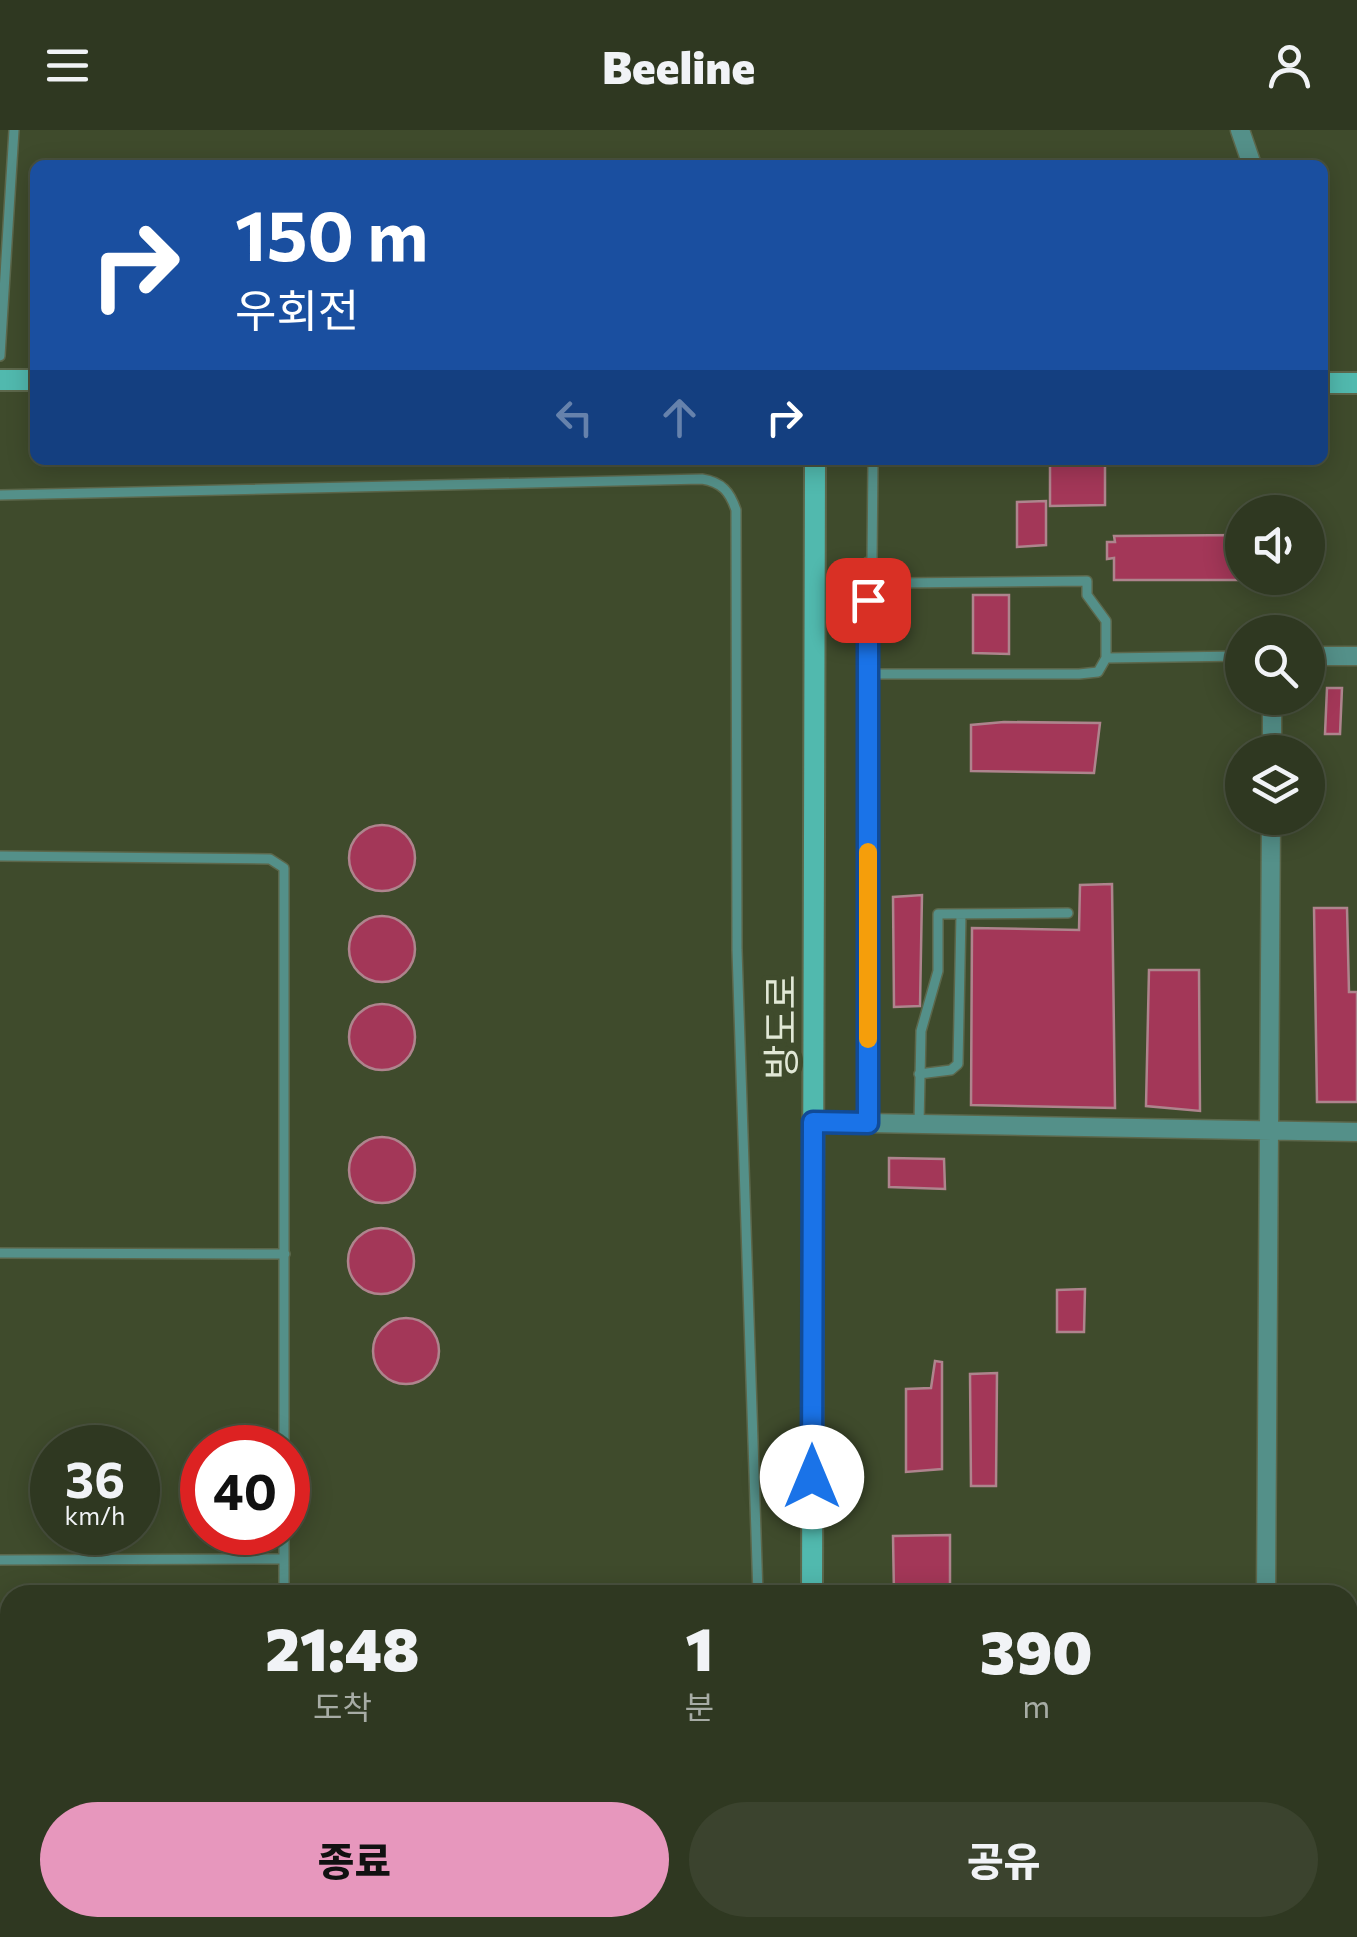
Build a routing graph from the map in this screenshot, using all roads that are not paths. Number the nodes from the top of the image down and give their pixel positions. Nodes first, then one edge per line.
1 (14, 130) edge
2 (1240, 130) edge
3 (1250, 160) edge
4 (0, 356) edge
5 (0, 380) edge
6 (30, 380) edge
7 (1357, 382) edge
8 (1328, 383) edge
9 (815, 465) edge
10 (872, 465) edge
11 (0, 495) edge
12 (872, 561) junction
13 (1225, 656) edge
14 (1325, 656) edge
15 (1357, 656) edge
16 (1106, 658) junction
17 (868, 674) junction
18 (1271, 835) edge
19 (0, 856) edge
20 (1068, 913) dead end
21 (962, 914) junction
22 (919, 1074) junction
23 (813, 1122) junction
24 (868, 1123) junction
25 (919, 1124) junction
26 (1269, 1130) junction
27 (1357, 1132) edge
28 (0, 1253) edge
29 (285, 1254) junction
30 (284, 1425) edge
31 (284, 1555) edge
32 (284, 1559) junction
33 (0, 1560) edge
34 (284, 1585) edge
35 (758, 1585) edge
36 (812, 1585) edge
37 (1266, 1585) edge

1 - 4 lane
2 - 3 street
5 - 6 street
7 - 8 street
9 - 23 street, 방도로
10 - 12 lane
11 - 35 lane
12 - 16 lane
12 - 17 lane
13 - 16 lane
14 - 15 street
16 - 17 lane
17 - 24 lane
18 - 26 street
19 - 29 lane
20 - 21 lane
21 - 22 lane
21 - 22 lane
22 - 25 lane
23 - 24 street
23 - 36 street, 방도로
24 - 25 street
25 - 26 street
26 - 27 street
26 - 37 street
28 - 29 lane
29 - 30 lane
31 - 32 lane
32 - 33 lane
32 - 34 lane

